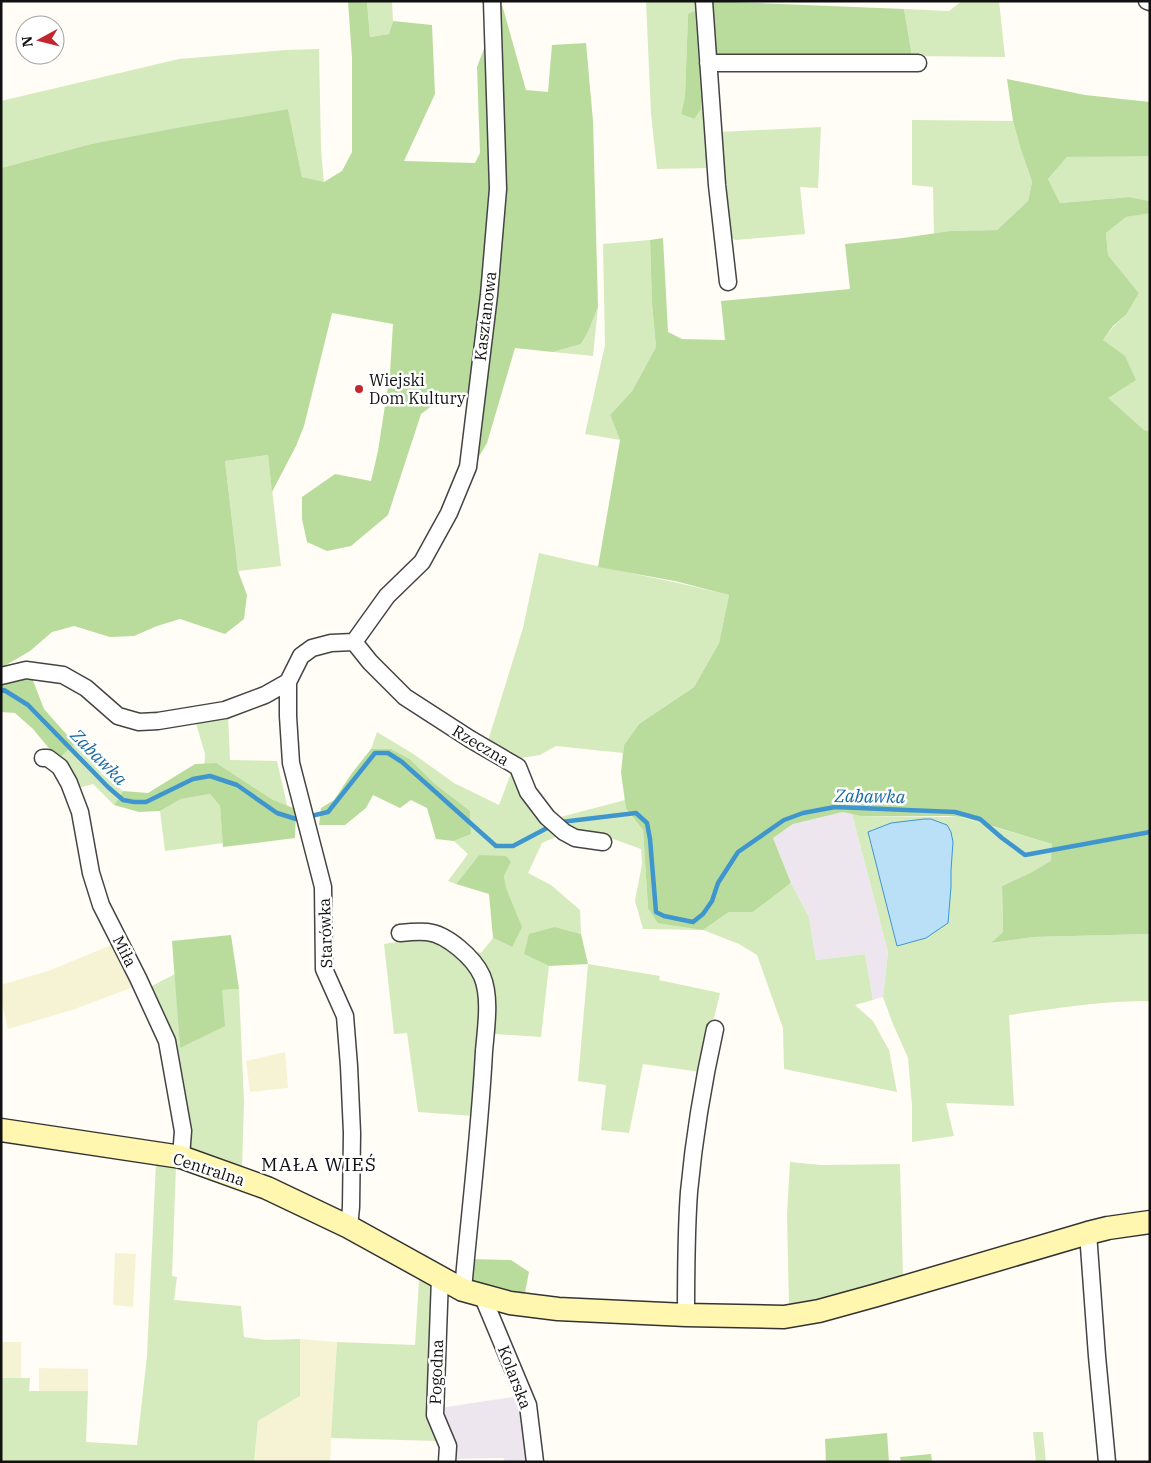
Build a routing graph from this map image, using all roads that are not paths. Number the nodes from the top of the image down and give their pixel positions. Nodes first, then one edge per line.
1 (492, 1) edge
2 (704, 1) edge
3 (708, 63) junction
4 (918, 63) dead end
5 (728, 282) dead end
6 (354, 642) junction
7 (1, 676) edge
8 (288, 682) junction
9 (43, 758) dead end
10 (603, 842) dead end
11 (400, 933) dead end
12 (715, 1029) dead end
13 (1, 1130) edge
14 (181, 1157) junction
15 (1150, 1222) edge
16 (348, 1227) junction
17 (1088, 1232) junction
18 (440, 1278) junction
19 (472, 1293) junction
20 (686, 1315) junction
21 (447, 1462) edge
22 (535, 1462) edge
23 (1108, 1462) edge

1 - 6 street, Kasztanowa
2 - 3 street
3 - 4 street
3 - 5 street
6 - 8 street, Starówka
6 - 10 street, Rzeczna
7 - 8 street
8 - 16 street, Starówka
9 - 14 street, Miła
11 - 19 street
12 - 20 street
13 - 14 street, Centralna
14 - 16 street, Centralna
15 - 17 street, Centralna
16 - 18 street, Centralna
17 - 20 street, Centralna
17 - 23 street
18 - 19 street, Centralna
18 - 21 street, Pogodna
19 - 20 street, Centralna
19 - 22 street, Kolarska

